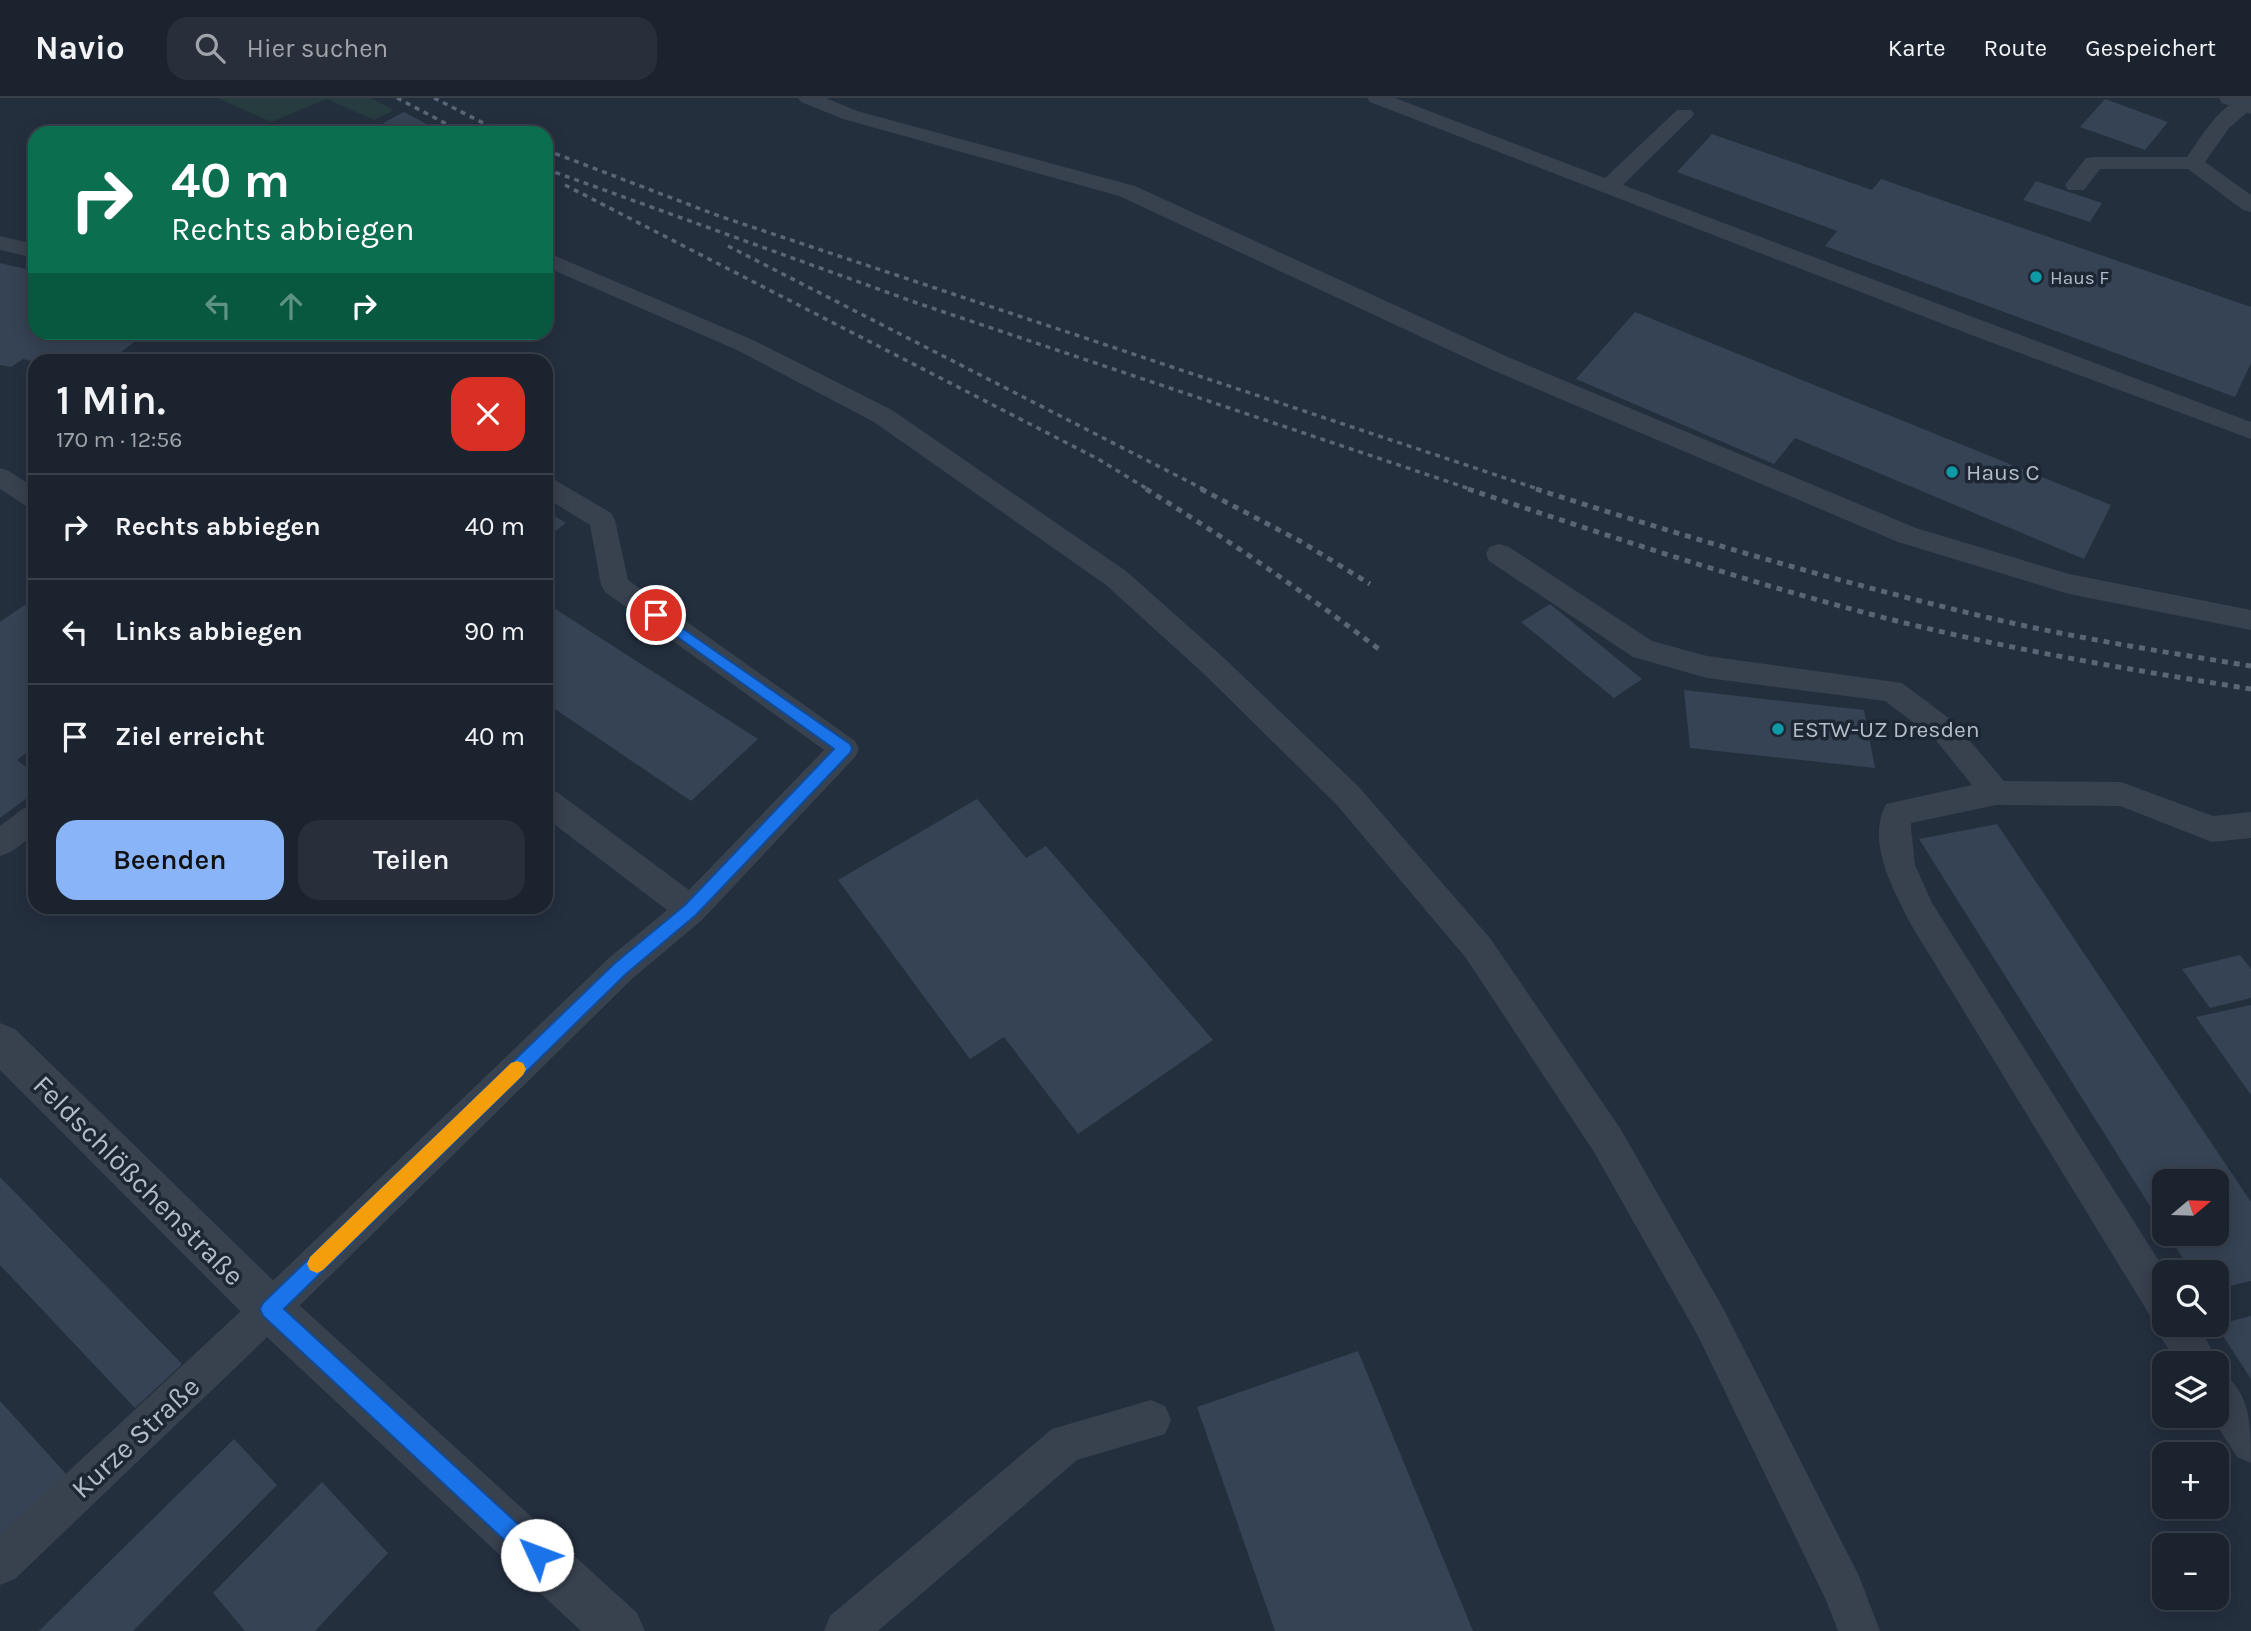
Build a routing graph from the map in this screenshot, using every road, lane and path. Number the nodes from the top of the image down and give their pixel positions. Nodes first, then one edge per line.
1 (807, 98) edge
2 (1377, 98) edge
3 (2243, 103) edge
4 (1684, 114) dead end
5 (2193, 163) junction
6 (2076, 185) dead end
7 (1608, 187) junction
8 (2251, 205) edge
9 (0, 243) edge
10 (28, 249) edge
11 (553, 262) edge
12 (2251, 431) edge
13 (0, 477) edge
14 (553, 490) edge
15 (28, 495) edge
16 (1499, 554) dead end
17 (2251, 620) edge
18 (1996, 793) junction
19 (553, 806) edge
20 (28, 822) edge
21 (2251, 825) edge
22 (0, 843) edge
23 (691, 910) junction
24 (0, 1042) edge
25 (2152, 1285) edge
26 (270, 1309) junction
27 (2229, 1409) edge
28 (1151, 1420) dead end
29 (2251, 1443) edge
30 (0, 1564) edge
31 (619, 1631) edge
32 (845, 1631) edge
33 (1859, 1631) edge

1 - 17 lane
2 - 7 lane
3 - 5 lane
4 - 7 lane
5 - 6 lane
5 - 8 lane
7 - 12 lane
9 - 10 lane
11 - 33 lane
13 - 15 lane
14 - 23 lane, Kurze Straße
16 - 18 lane
18 - 21 lane
18 - 25 lane
19 - 23 lane
20 - 22 lane
23 - 26 lane, Kurze Straße
24 - 26 street, Feldschlößchenstraße
26 - 30 lane, Kurze Straße
26 - 31 street, Feldschlößchenstraße
27 - 29 lane
28 - 32 lane

